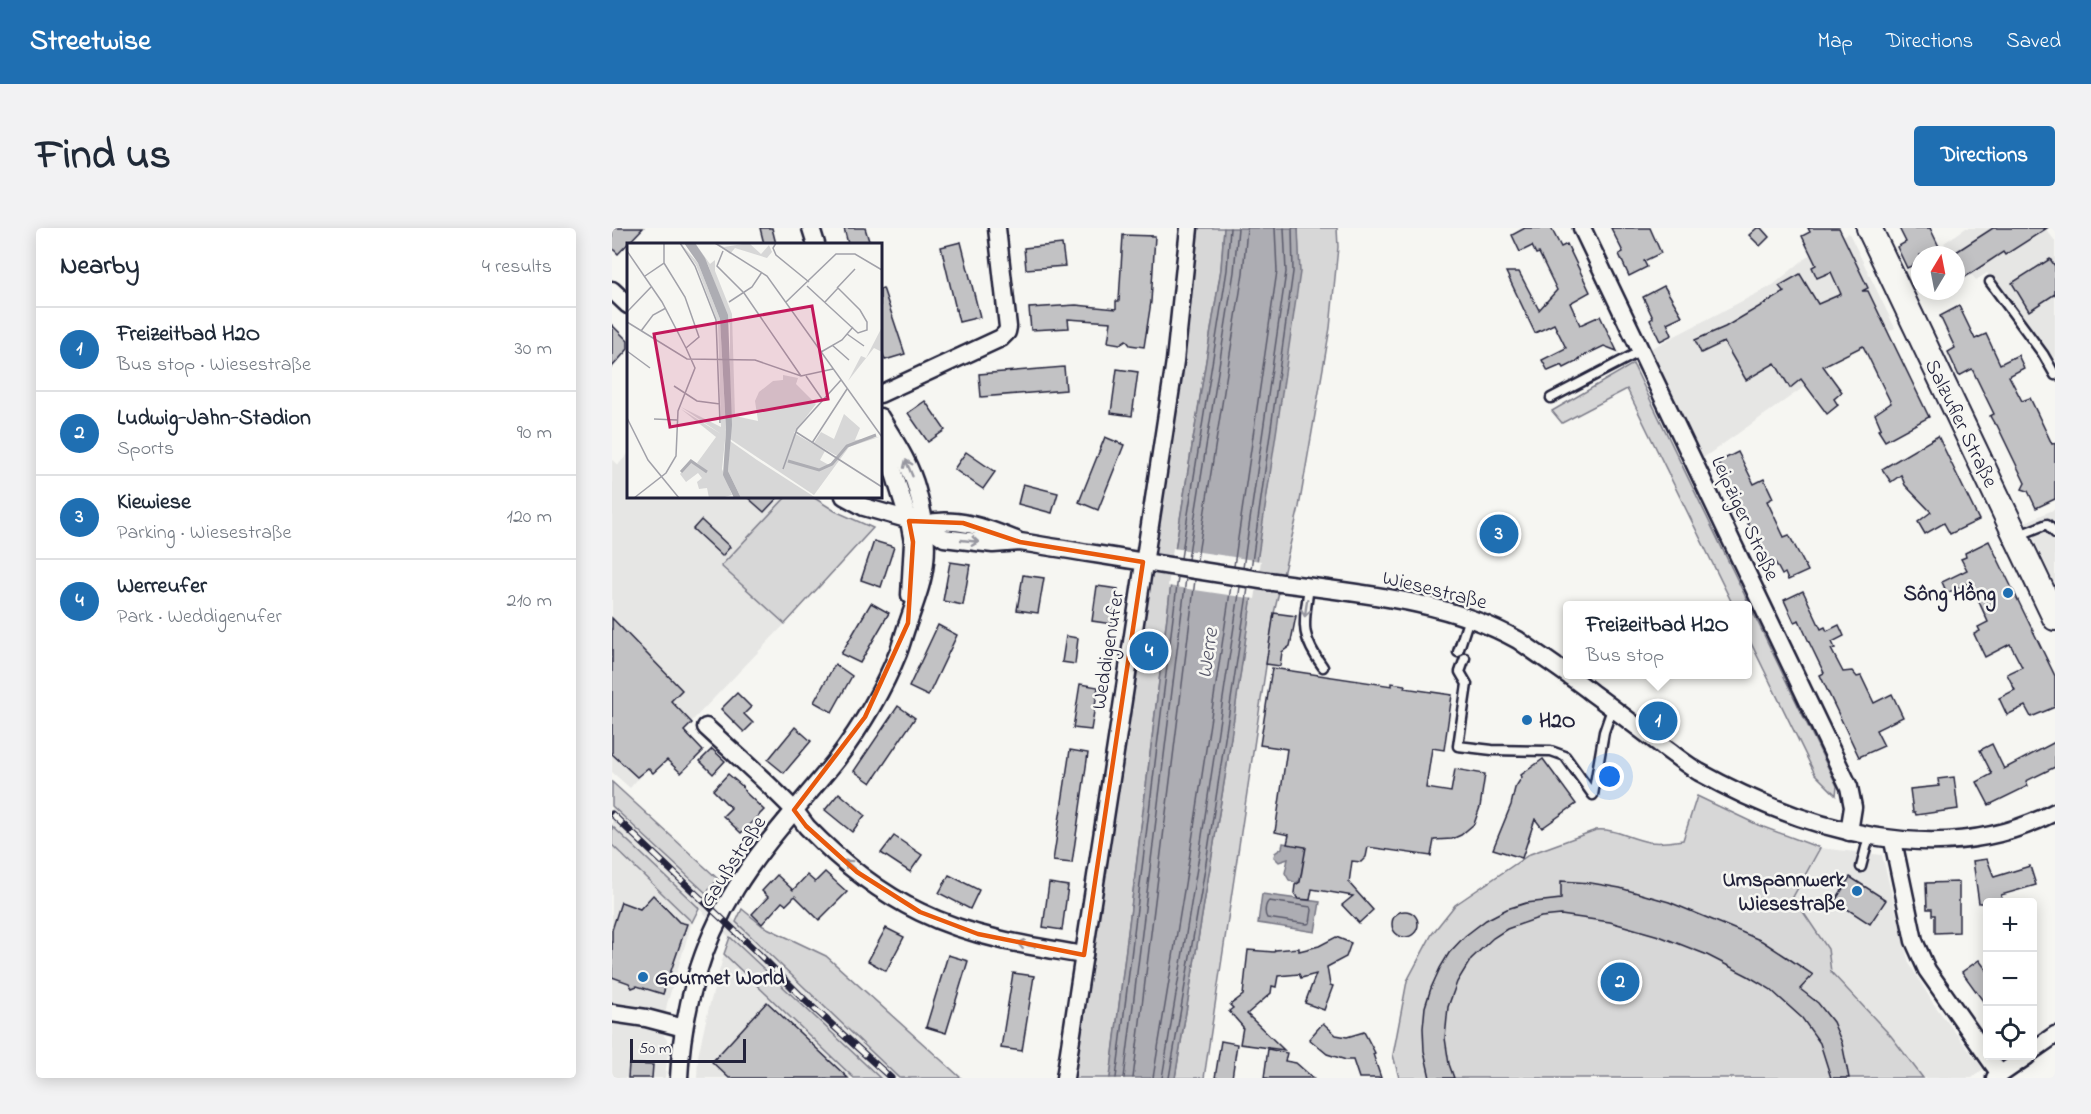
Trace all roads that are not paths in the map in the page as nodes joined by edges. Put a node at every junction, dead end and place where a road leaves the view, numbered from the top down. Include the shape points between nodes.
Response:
1 (811, 228) edge
2 (997, 228) edge
3 (1189, 228) edge
4 (1582, 228) edge
5 (1869, 228) edge
6 (816, 243) edge
7 (1990, 282) dead end
8 (612, 290) edge
9 (627, 304) edge
10 (1642, 351) junction
11 (2055, 375) edge
12 (882, 393) edge
13 (1551, 398) dead end
14 (882, 420) edge
15 (882, 435) edge
16 (848, 498) edge
17 (916, 523) junction
18 (2055, 533) edge
19 (2016, 536) junction
20 (1151, 563) junction
21 (1309, 587) junction
22 (1469, 617) junction
23 (2055, 618) edge
24 (1458, 652) dead end
25 (1465, 658) dead end
26 (1323, 667) dead end
27 (1563, 673) edge
28 (1571, 679) edge
29 (1612, 709) junction
30 (706, 727) dead end
31 (794, 810) junction
32 (2055, 812) edge
33 (2055, 819) edge
34 (2034, 823) junction
35 (1849, 832) junction
36 (1869, 836) junction
37 (1893, 841) junction
38 (1861, 867) dead end
39 (1084, 955) junction
40 (612, 1013) edge
41 (684, 1028) junction
42 (2055, 1035) edge
43 (2037, 1048) edge
44 (2021, 1060) edge
45 (1998, 1076) edge
46 (679, 1078) edge
47 (1065, 1078) edge

1 - 6 street
2 - 12 street via 1007,332
3 - 20 street, Weddigenufer
4 - 10 street, Leipziger Straße
5 - 19 main road, Salzufler Straße
7 - 11 lane
8 - 9 street
10 - 13 lane
10 - 35 street, Leipziger Straße via 1850,787 1853,807
17 -> 14 street via 917,489 908,463
15 - 17 street
16 - 17 street
17 - 20 street, Wiesestraße via 940,520 975,525 1020,542
17 - 31 street, Gaußstraße via 908,623 899,652 865,717 836,760
18 - 19 lane via 2047,524
19 - 23 main road, Salzufler Straße
20 - 21 street, Wiesestraße
20 - 39 street, Weddigenufer
21 - 22 street, Wiesestraße via 1400,601
21 -> 26 lane via 1303,629
22 - 24 lane
22 - 27 street, Wiesestraße via 1518,640
25 - 29 lane via 1460,672 1467,684 1458,746 1551,751 1565,756 1593,795
28 - 29 street, Wiesestraße
29 - 35 street, Wiesestraße via 1697,771 1771,806
30 - 31 street
39 -> 31 street via 978,934 920,912 857,872
31 - 41 street, Gaußstraße via 755,858 719,918 705,951
32 - 34 street, Wiesestraße
33 - 34 street, Wiesestraße
34 - 37 street, Wiesestraße via 1950,840
35 - 36 street, Wiesestraße
36 - 37 street, Wiesestraße
36 - 38 lane
37 - 45 street via 1914,941 1927,970
39 - 47 street, Weddigenufer
40 - 41 street
41 - 46 street, Gaußstraße
42 - 43 street
44 - 45 street

